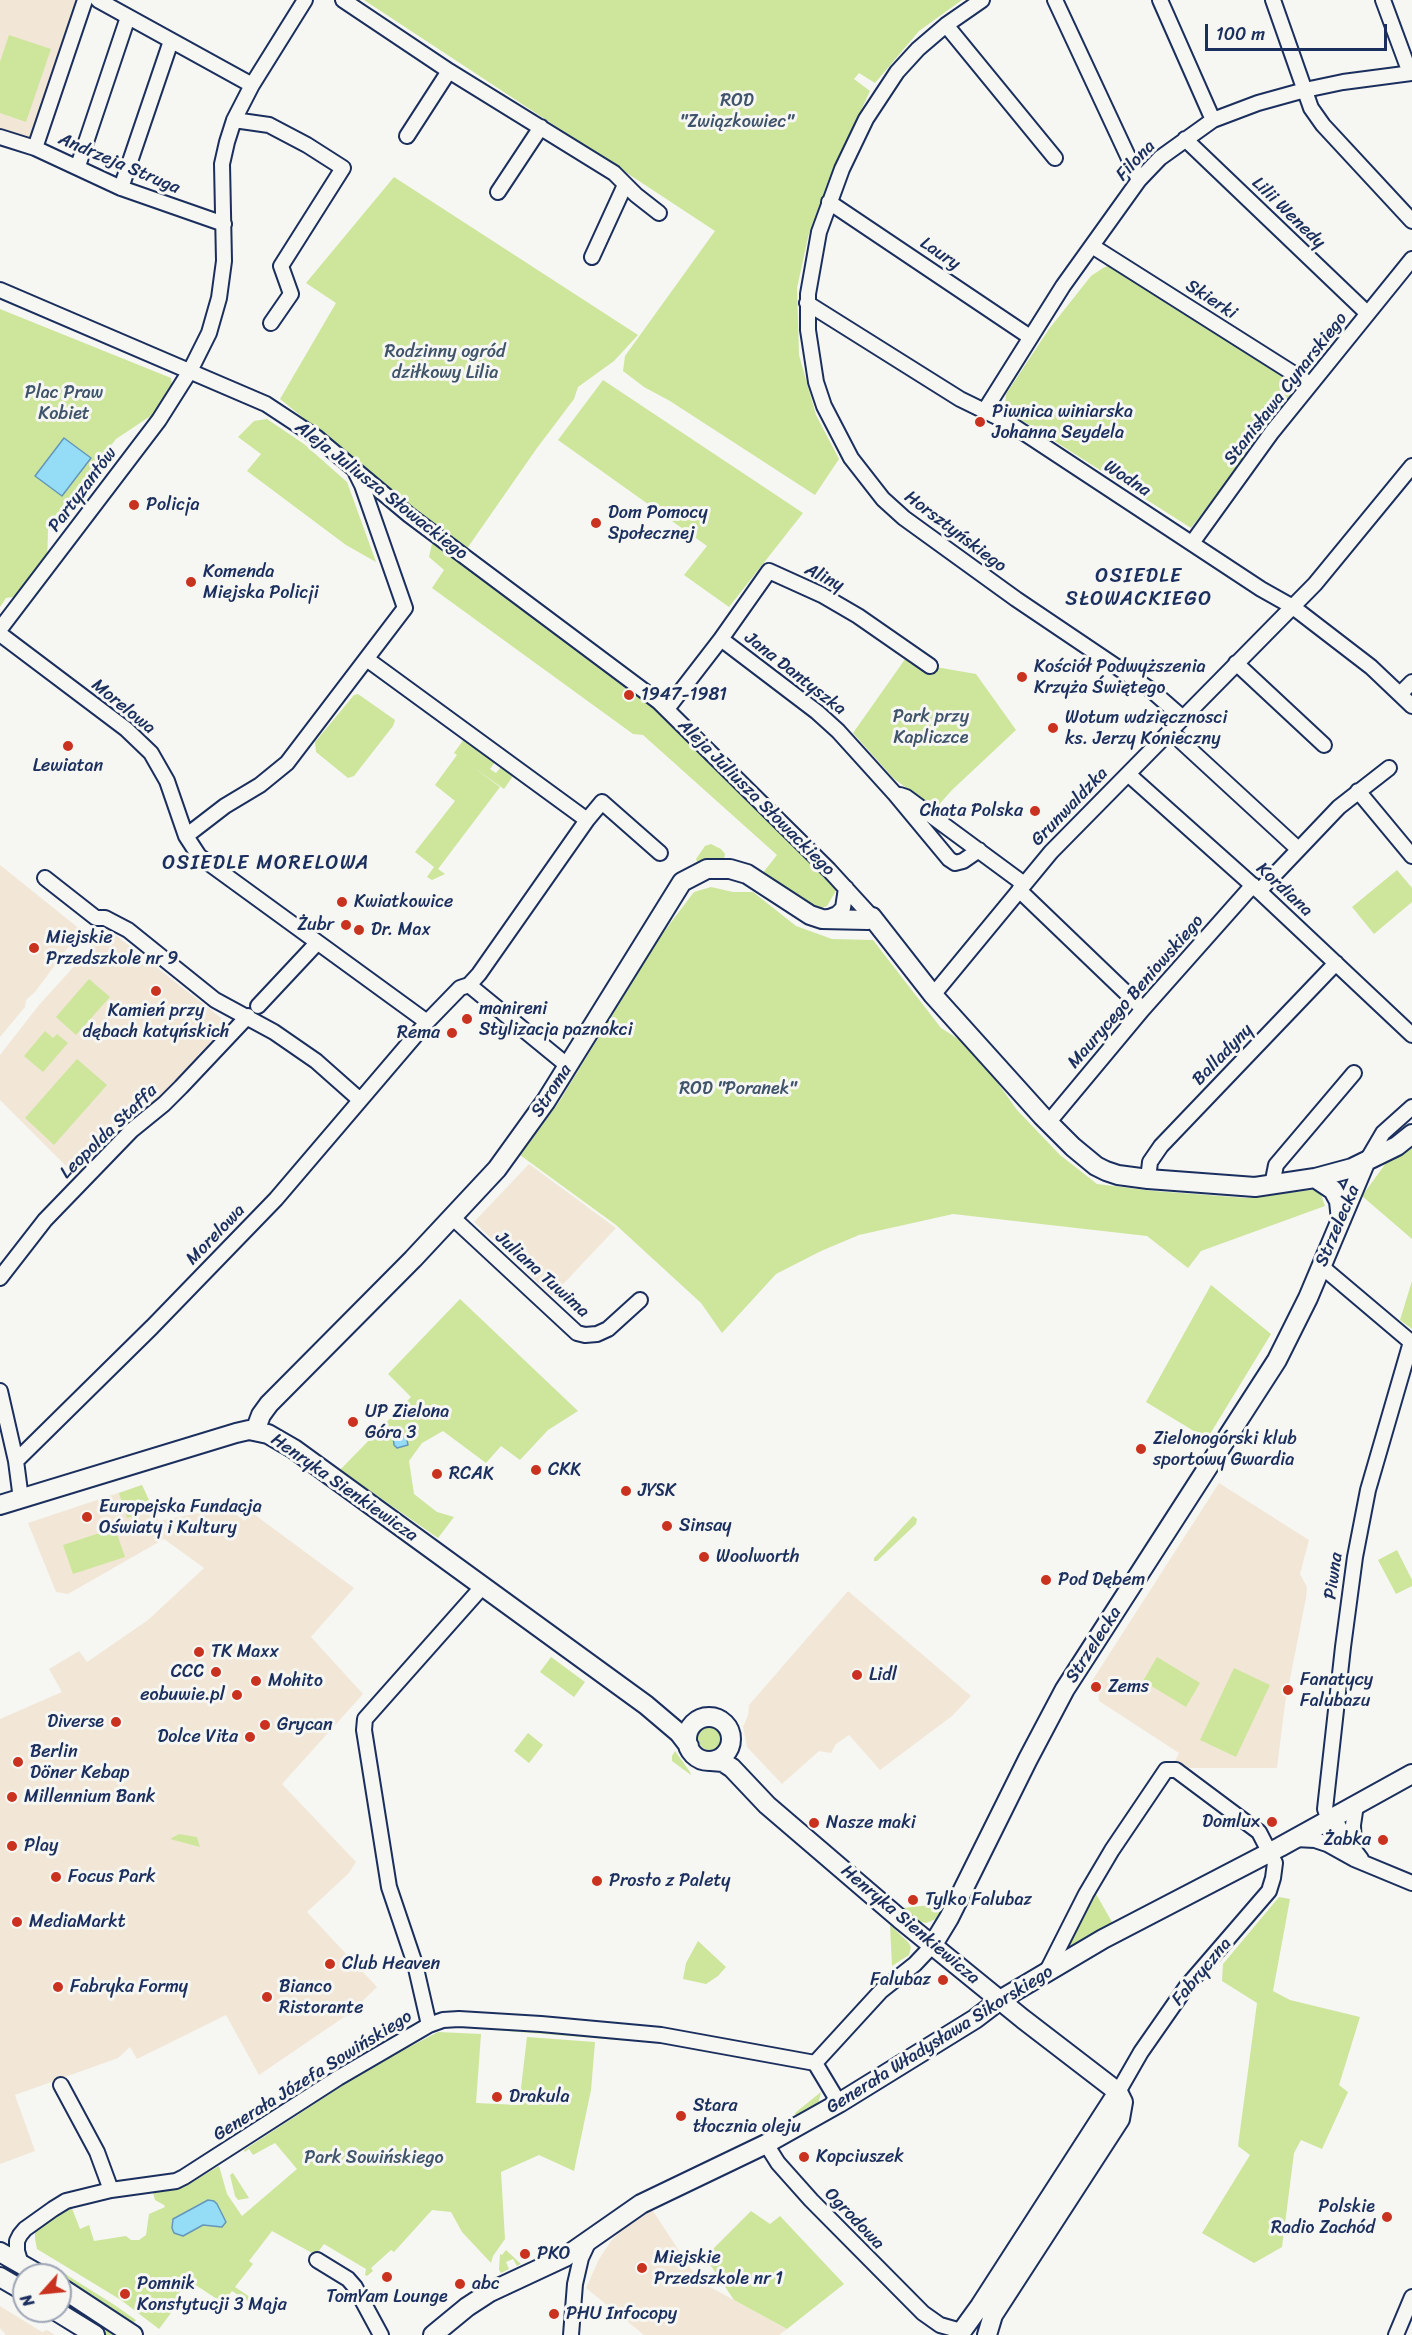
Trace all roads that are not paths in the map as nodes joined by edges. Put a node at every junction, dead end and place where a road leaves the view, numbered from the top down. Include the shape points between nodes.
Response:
1 (85, 0) edge
2 (98, 0) edge
3 (305, 0) edge
4 (343, 0) edge
5 (982, 0) edge
6 (1055, 0) edge
7 (1160, 0) edge
8 (1273, 0) edge
9 (1383, 0) edge
10 (128, 17) junction
11 (946, 25) junction
12 (171, 41) junction
13 (449, 71) junction
14 (1411, 73) edge
15 (252, 85) junction
16 (1305, 90) junction
17 (234, 120) junction
18 (1213, 120) junction
19 (541, 127) junction
20 (407, 136) dead end
21 (0, 137) edge
22 (1185, 139) junction
23 (34, 148) junction
24 (1055, 158) dead end
25 (78, 166) junction
26 (1139, 180) junction
27 (626, 184) junction
28 (121, 188) junction
29 (498, 192) dead end
30 (829, 202) junction
31 (659, 213) dead end
32 (1412, 221) edge
33 (224, 224) junction
34 (1092, 246) junction
35 (592, 257) dead end
36 (1412, 259) edge
37 (0, 290) edge
38 (807, 303) junction
39 (1367, 314) junction
40 (271, 323) dead end
41 (1030, 337) junction
42 (190, 371) junction
43 (1310, 384) junction
44 (985, 410) junction
45 (1412, 466) edge
46 (354, 468) junction
47 (1192, 543) junction
48 (1293, 607) junction
49 (0, 629) edge
50 (0, 634) edge
51 (721, 639) junction
52 (368, 660) junction
53 (1236, 663) junction
54 (930, 666) dead end
55 (1412, 682) edge
56 (1400, 694) junction
57 (1412, 706) edge
58 (667, 709) junction
59 (1183, 718) junction
60 (1170, 731) junction
61 (1324, 745) dead end
62 (1389, 768) dead end
63 (1128, 774) junction
64 (1358, 791) junction
65 (895, 794) junction
66 (587, 820) junction
67 (186, 836) junction
68 (1298, 848) junction
69 (979, 850) junction
70 (660, 853) dead end
71 (1412, 856) edge
72 (45, 878) dead end
73 (1022, 887) junction
74 (846, 888) junction
75 (1256, 888) junction
76 (872, 917) junction
77 (822, 920) junction
78 (317, 943) junction
79 (1336, 963) junction
80 (470, 985) junction
81 (933, 995) junction
82 (1143, 1009) junction
83 (253, 1011) junction
84 (427, 1022) junction
85 (1412, 1035) edge
86 (568, 1066) junction
87 (1354, 1072) dead end
88 (360, 1100) junction
89 (1412, 1107) edge
90 (1048, 1123) junction
91 (1412, 1134) edge
92 (1365, 1163) junction
93 (1315, 1178) junction
94 (1148, 1179) junction
95 (1272, 1185) junction
96 (452, 1217) junction
97 (1341, 1220) junction
98 (1321, 1266) junction
99 (0, 1278) edge
100 (640, 1300) dead end
101 (1412, 1343) edge
102 (0, 1391) edge
103 (255, 1431) junction
104 (16, 1461) junction
105 (21, 1499) junction
106 (0, 1505) edge
107 (483, 1586) junction
108 (646, 1705) junction
109 (700, 1719) junction
110 (731, 1739) junction
111 (689, 1746) junction
112 (711, 1761) junction
113 (1412, 1774) edge
114 (1356, 1805) junction
115 (1329, 1820) junction
116 (789, 1822) junction
117 (1295, 1839) junction
118 (1338, 1849) junction
119 (1354, 1849) junction
120 (1269, 1852) junction
121 (1365, 1863) junction
122 (1412, 1883) edge
123 (932, 1946) junction
124 (1046, 1973) junction
125 (1000, 2000) junction
126 (429, 2025) junction
127 (815, 2063) junction
128 (61, 2085) dead end
129 (1118, 2092) junction
130 (839, 2103) junction
131 (766, 2144) junction
132 (111, 2190) junction
133 (588, 2243) junction
134 (0, 2252) edge
135 (317, 2260) dead end
136 (560, 2260) junction
137 (19, 2263) edge
138 (21, 2263) edge
139 (576, 2284) junction
140 (72, 2295) edge
141 (1412, 2297) edge
142 (923, 2313) junction
143 (72, 2321) edge
144 (962, 2331) edge
145 (95, 2335) edge
146 (132, 2335) edge
147 (381, 2335) edge
148 (433, 2335) edge
149 (571, 2335) edge
150 (939, 2335) edge
151 (987, 2335) edge
152 (1396, 2335) edge

1 - 23 street
2 - 10 street
3 - 15 street
4 - 13 street
5 - 11 street, Horsztyńskiego
6 - 26 street
7 - 18 street
8 - 16 street
9 - 14 street
10 - 12 street
10 - 25 street
11 - 24 street
11 - 30 street, Horsztyńskiego via 918,49 882,94 853,146
12 - 15 street
12 - 28 street
13 - 19 street
13 - 20 street
14 - 16 street, Filona
15 - 17 street
16 - 18 street, Filona
16 - 32 street via 1323,125
17 - 33 street via 222,164
17 - 40 street via 269,125 343,168 281,266 291,294
18 - 22 street, Filona
19 - 27 street
19 - 29 street
21 - 23 street, Andrzeja Struga
22 - 26 street, Filona
22 - 39 street, Lilii Wenedy
23 - 25 street, Andrzeja Struga
25 - 28 street, Andrzeja Struga
26 - 34 street, Filona
27 - 31 street
27 - 35 street
28 - 33 street, Andrzeja Struga
30 - 38 street, Horsztyńskiego via 814,253
30 - 41 street, Laury
33 - 42 street via 219,298 209,333
34 - 41 street, Filona
34 - 43 street, Skierki
36 - 39 street, Stanisława Cynarskiego
37 - 42 street, Aleja Juliusza Słowackiego
38 - 44 street, Wodna via 960,399
38 - 59 street, Horsztyńskiego via 811,356 824,406 851,458 883,499 932,540 1150,690
39 - 43 street, Stanisława Cynarskiego
41 - 44 street, Filona
42 - 46 street, Aleja Juliusza Słowackiego via 266,404
42 - 49 street, Partyzantów via 159,420
43 - 47 street, Stanisława Cynarskiego
44 - 47 street, Wodna
45 - 48 street, Grunwaldzka
46 - 52 street via 405,608
46 - 58 street, Aleja Juliusza Słowackiego via 409,515
47 - 48 street, Wodna
48 - 53 street, Grunwaldzka
48 - 56 street, Wodna
50 - 67 street, Morelowa via 126,729 151,753 167,781
51 - 54 street, Aliny via 769,571 858,616
51 - 58 street, Jana Dantyszka
51 - 65 street, Jana Dantyszka via 817,712
52 - 66 street
52 - 67 street via 287,763
53 - 59 street, Grunwaldzka
53 - 61 street
55 - 56 street
56 - 57 street, Wodna
58 - 74 street, Aleja Juliusza Słowackiego
59 - 60 street, Grunwaldzka
60 - 63 street, Grunwaldzka
60 - 68 street
62 - 64 street, Maurycego Beniowskiego
63 - 73 street, Grunwaldzka via 1050,852
63 - 75 street, Kordiana
64 - 68 street, Maurycego Beniowskiego
64 - 71 street
65 - 69 street, Jana Dantyszka via 906,797
65 - 69 street via 949,859 955,863 963,861
66 - 70 street, Morelowa via 602,802
66 - 80 street, Morelowa
67 - 78 street, Morelowa via 199,856
68 - 75 street, Maurycego Beniowskiego
69 - 73 street, Jana Dantyszka
72 - 83 street via 96,918 105,918 128,930 215,1000
73 - 81 street, Grunwaldzka
73 - 82 street, Jana Dantyszka
74 - 76 street, Aleja Juliusza Słowackiego
74 - 77 street via 843,908
75 - 79 street, Kordiana
75 - 82 street, Maurycego Beniowskiego
76 - 77 street, Stroma
76 - 81 street, Aleja Juliusza Słowackiego
77 - 86 street, Stroma via 747,874 707,869 690,876 665,907
78 - 83 street, Leopolda Staffa
78 - 84 street, Morelowa
79 - 85 street, Kordiana
79 - 94 street, Balladyny via 1161,1146 1150,1162
80 - 84 street, Morelowa via 460,988
80 - 86 street
81 - 90 street, Aleja Juliusza Słowackiego
82 - 90 street, Maurycego Beniowskiego
83 - 88 street
83 - 99 street, Leopolda Staffa via 170,1099 127,1134 40,1226
84 - 88 street, Morelowa
86 - 96 street, Stroma via 513,1148
87 - 95 street via 1276,1165
88 - 104 street, Morelowa via 276,1199
89 - 92 street via 1383,1133
90 - 94 street, Aleja Juliusza Słowackiego via 1099,1168
91 - 92 street, Aleja Juliusza Słowackiego
92 - 93 street, Aleja Juliusza Słowackiego
92 - 97 street, Strzelecka
93 - 95 street, Aleja Juliusza Słowackiego
93 - 97 street via 1333,1190
94 - 95 street, Aleja Juliusza Słowackiego via 1249,1188
96 - 100 street, Juliana Tuwima via 577,1333 597,1334 608,1329
96 - 103 street, Stroma via 269,1404
97 - 98 street, Strzelecka
98 - 101 street, Piwna
98 - 123 street, Strzelecka via 1265,1380 1065,1689
101 - 115 street, Piwna via 1368,1490 1355,1557 1325,1809
102 - 104 street
103 - 105 street, Henryka Sienkiewicza via 228,1435
103 - 107 street, Henryka Sienkiewicza via 279,1439
104 - 105 street
105 - 106 street, Henryka Sienkiewicza
107 - 108 street, Henryka Sienkiewicza
107 - 126 street via 365,1719 389,1887 415,1964
108 - 109 street, Henryka Sienkiewicza via 667,1714
108 - 111 street, Henryka Sienkiewicza
109 - 110 street via 719,1719
109 - 111 street via 688,1734
110 - 112 street via 727,1751
110 - 116 street, Henryka Sienkiewicza via 742,1760
111 - 112 street via 700,1759
112 - 116 street, Henryka Sienkiewicza via 732,1768
113 - 114 street, Generała Władysława Sikorskiego
114 - 115 street, Generała Władysława Sikorskiego
114 - 119 street
115 - 117 street, Generała Władysława Sikorskiego
115 - 118 street
115 - 119 street
116 - 123 street, Henryka Sienkiewicza
117 - 118 street via 1316,1840
117 - 120 street, Generała Władysława Sikorskiego
118 - 121 street
119 - 121 street
120 - 124 street, Generała Władysława Sikorskiego via 1141,1918
120 - 124 street via 1259,1832 1176,1770 1166,1770 1093,1882
120 - 129 street, Fabryczna via 1275,1863 1269,1891 1187,1986
121 - 122 street
123 - 125 street, Henryka Sienkiewicza
123 - 127 street, Strzelecka via 876,1996
124 - 125 street, Generała Władysława Sikorskiego
125 - 129 street, Henryka Sienkiewicza
125 - 130 street, Generała Władysława Sikorskiego
126 - 127 street, Generała Józefa Sowińskiego via 459,2019 661,2035
126 - 132 street, Generała Józefa Sowińskiego via 338,2078 191,2174 176,2181
127 - 130 street
128 - 132 street via 98,2152
129 - 144 street, Fabryczna
129 - 151 street via 1123,2102 1120,2119 993,2314
130 - 131 street, Generała Władysława Sikorskiego
131 - 133 street, Generała Władysława Sikorskiego via 640,2204
131 - 142 street, Ogrodowa via 812,2201
132 - 138 street, Generała Józefa Sowińskiego via 66,2201 25,2229 17,2241
133 - 136 street, Generała Władysława Sikorskiego
133 - 139 street
134 - 137 street
135 - 147 street via 356,2288
136 - 139 street
136 - 148 street, Generała Władysława Sikorskiego via 490,2292
139 - 149 street
140 - 146 street
141 - 152 street
142 - 144 street, Ogrodowa via 940,2325
142 - 150 street, Ogrodowa
143 - 145 street
144 - 151 street via 980,2328

